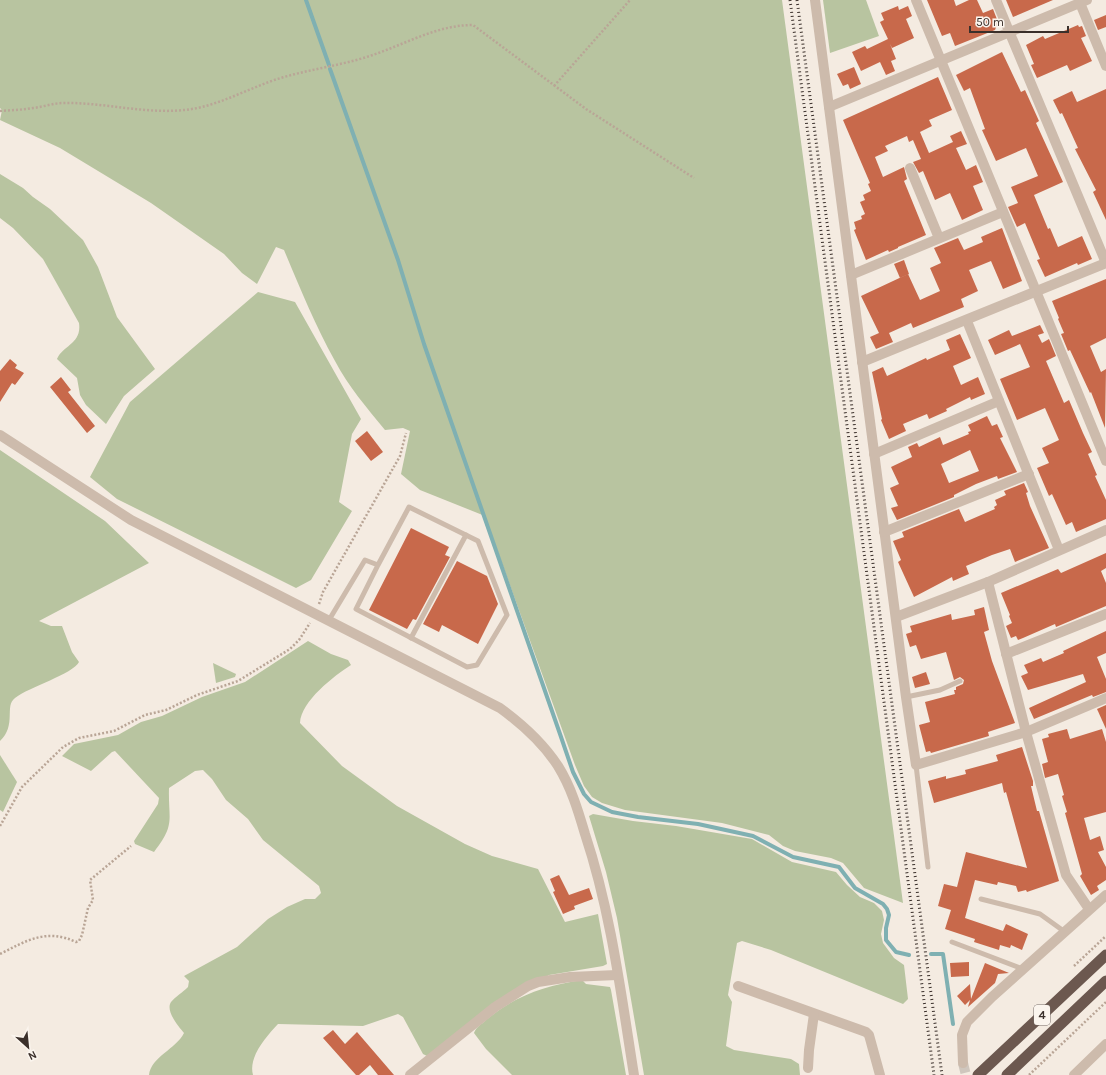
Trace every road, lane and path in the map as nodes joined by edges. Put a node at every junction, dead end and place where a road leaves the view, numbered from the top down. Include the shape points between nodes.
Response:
1 (630, 0) edge
2 (815, 0) edge
3 (916, 0) edge
4 (996, 0) edge
5 (1082, 1) edge
6 (1009, 32) junction
7 (941, 60) junction
8 (1106, 66) edge
9 (554, 86) junction
10 (829, 107) junction
11 (0, 111) edge
12 (910, 168) dead end
13 (694, 178) dead end
14 (1003, 212) junction
15 (939, 238) junction
16 (1106, 263) edge
17 (851, 275) junction
18 (1036, 292) junction
19 (967, 321) junction
20 (862, 362) junction
21 (999, 401) junction
22 (406, 434) dead end
23 (0, 436) edge
24 (874, 454) junction
25 (1106, 462) edge
26 (1029, 474) junction
27 (1106, 530) edge
28 (884, 532) junction
29 (466, 536) junction
30 (1059, 550) junction
31 (378, 565) junction
32 (988, 582) junction
33 (316, 613) junction
34 (1106, 614) edge
35 (896, 617) junction
36 (329, 620) junction
37 (412, 638) junction
38 (1006, 654) junction
39 (960, 681) dead end
40 (906, 697) junction
41 (1106, 698) edge
42 (1026, 732) junction
43 (916, 765) junction
44 (0, 826) edge
45 (131, 846) dead end
46 (928, 867) dead end
47 (1106, 895) edge
48 (981, 899) dead end
49 (1089, 909) junction
50 (1065, 932) junction
51 (952, 942) dead end
52 (0, 954) edge
53 (1106, 955) edge
54 (1023, 969) junction
55 (617, 974) junction
56 (1106, 981) edge
57 (738, 986) dead end
58 (1106, 1002) edge
59 (814, 1014) junction
60 (1106, 1044) edge
61 (963, 1063) tunnel mouth
62 (808, 1068) dead end
63 (410, 1075) edge
64 (634, 1075) edge
65 (880, 1075) edge
66 (978, 1075) edge
67 (1006, 1075) edge
68 (1029, 1075) edge
69 (1074, 1075) edge

1 - 9 path
2 - 10 street
3 - 7 street
4 - 6 street
5 - 6 street
5 - 8 street
6 - 7 street
6 - 16 street
7 - 10 street
7 - 14 street
9 - 11 path via 478,28 473,25 462,25 437,30 353,61 282,77 225,101 180,111 62,103
9 - 13 path
10 - 17 street
12 - 15 street
14 - 15 street
14 - 18 street
15 - 17 street
16 - 18 street
17 - 20 street
18 - 19 street
18 - 25 street
19 - 20 street
19 - 21 street
20 - 24 street
21 - 24 street
21 - 26 street
22 - 33 path via 400,456 323,592
23 - 33 street via 131,520
24 - 28 street
26 - 28 street
26 - 30 street
27 - 30 street
28 - 35 street
29 - 31 lane via 410,506
29 - 37 lane
29 - 37 lane via 478,541 507,615 477,665 467,667
30 - 32 street
31 - 36 lane via 365,560
31 - 37 lane via 356,609
32 - 35 street
32 - 38 street
33 - 36 street
33 - 44 path via 305,632 290,649 238,681 197,695 166,710 145,715 114,732 79,738 63,747 22,787
34 - 38 street
35 - 40 street
36 - 55 street via 500,708 526,729 549,754 570,789 596,867
38 - 42 street
39 - 40 lane via 940,690
40 - 43 street
41 - 42 street
42 - 43 street
42 - 49 street via 1066,875
43 - 46 lane
45 - 52 path via 90,880 93,900 88,908 79,941 54,935 42,936
47 - 49 street
48 - 50 lane via 1040,914
49 - 50 street
50 - 54 street
51 - 54 lane
53 - 66 highway, 4
54 - 61 street via 967,1022 962,1035
55 - 63 street via 570,977 528,986 500,1003
55 - 64 street
56 - 67 highway, 4
57 - 59 street
58 - 68 path
59 - 62 street
59 - 65 street via 866,1032
60 - 69 street

